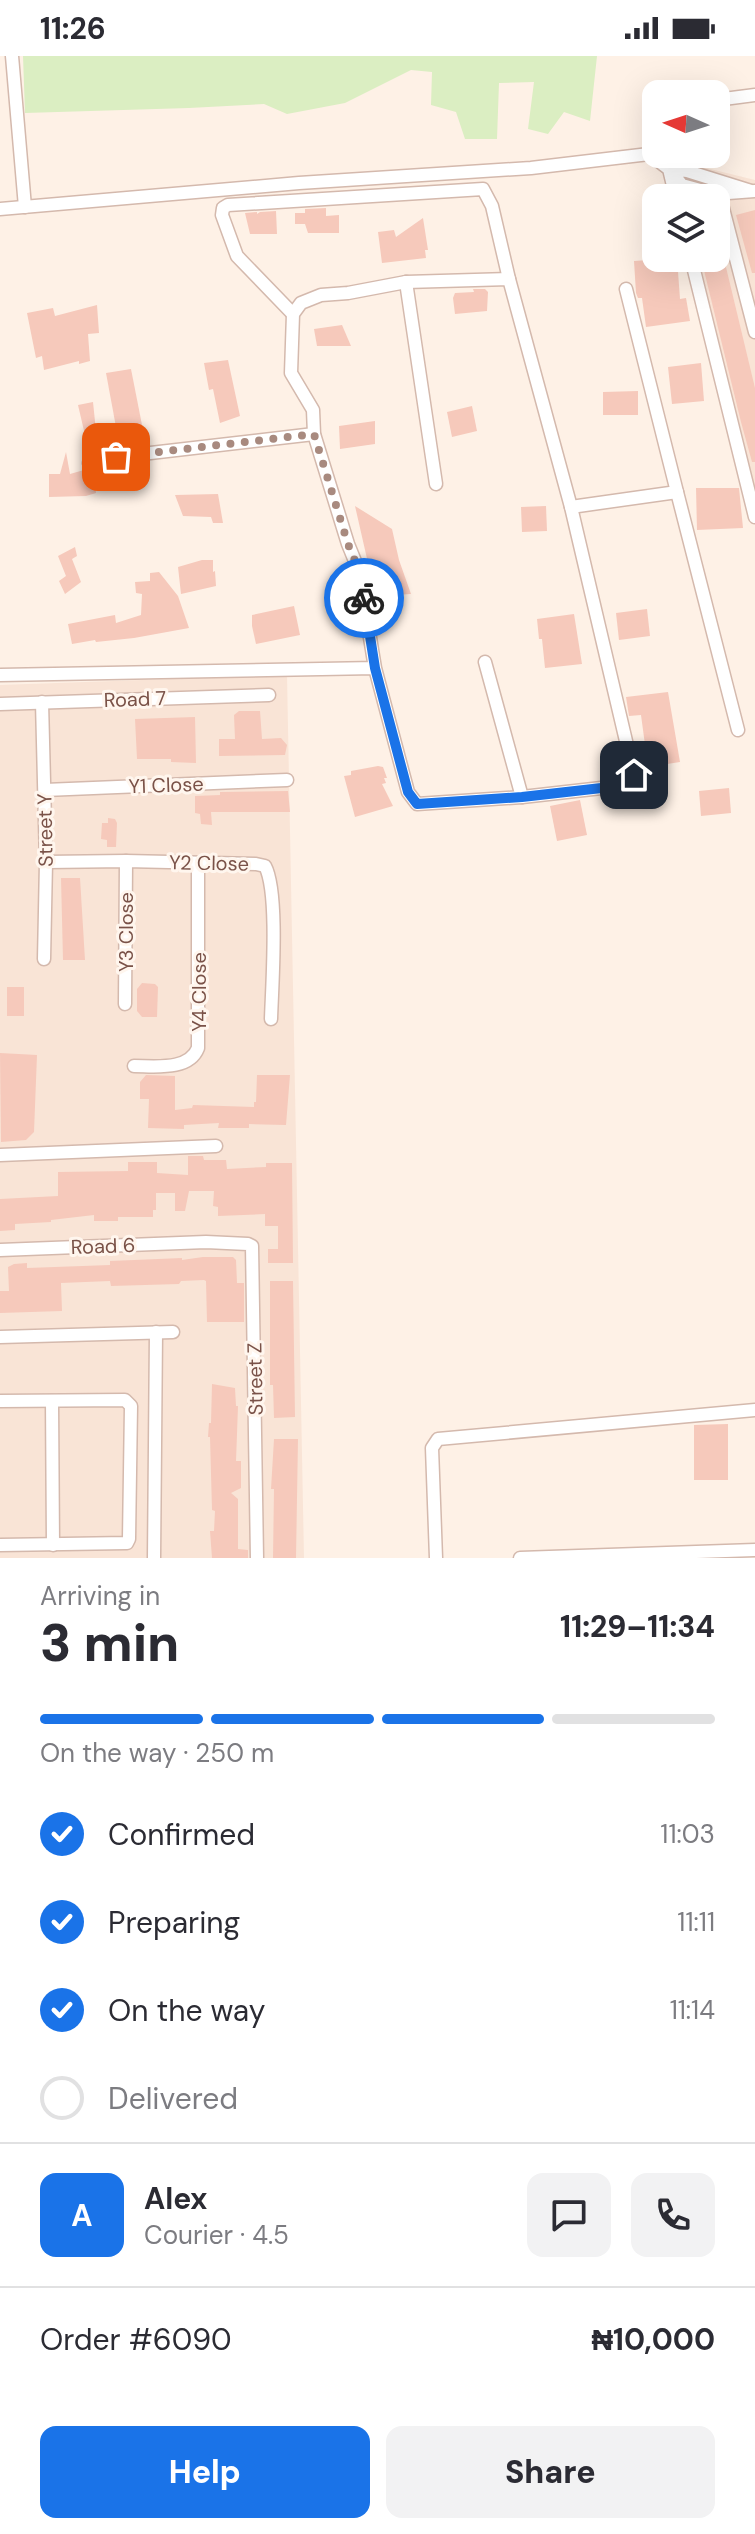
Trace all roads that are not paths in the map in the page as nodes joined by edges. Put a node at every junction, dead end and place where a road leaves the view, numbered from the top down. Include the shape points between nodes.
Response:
1 (12, 56) edge
2 (755, 95) edge
3 (730, 98) edge
4 (642, 155) edge
5 (669, 169) junction
6 (673, 184) edge
7 (681, 184) edge
8 (753, 191) edge
9 (730, 192) edge
10 (25, 207) junction
11 (0, 209) edge
12 (730, 235) edge
13 (694, 272) edge
14 (509, 279) junction
15 (406, 282) junction
16 (626, 289) dead end
17 (293, 314) junction
18 (755, 332) edge
19 (314, 434) junction
20 (89, 463) dead end
21 (436, 484) dead end
22 (677, 492) junction
23 (571, 507) junction
24 (755, 517) edge
25 (485, 662) dead end
26 (375, 668) junction
27 (0, 675) edge
28 (269, 695) dead end
29 (42, 702) junction
30 (0, 704) edge
31 (738, 730) dead end
32 (287, 780) dead end
33 (45, 790) junction
34 (522, 797) junction
35 (126, 861) junction
36 (46, 862) junction
37 (198, 864) junction
38 (44, 959) dead end
39 (125, 1004) dead end
40 (271, 1019) dead end
41 (134, 1066) dead end
42 (216, 1146) dead end
43 (0, 1155) edge
44 (206, 1242) joint
45 (0, 1250) edge
46 (156, 1332) junction
47 (173, 1332) dead end
48 (0, 1337) edge
49 (0, 1401) edge
50 (52, 1401) junction
51 (755, 1410) edge
52 (0, 1545) edge
53 (53, 1545) junction
54 (755, 1550) edge
55 (154, 1558) edge
56 (257, 1558) edge
57 (436, 1558) edge
58 (520, 1558) edge

1 - 10 street
2 - 3 street
4 - 10 street
5 - 6 street
5 - 7 street
5 - 8 street
8 - 9 street
10 - 11 street
12 - 18 street
13 - 24 street
14 - 15 street
14 - 17 street via 483,189 223,208 237,256
14 - 23 street
15 - 17 street via 321,295 301,303
15 - 21 street
16 - 22 street
17 - 19 street via 291,373 313,410
19 - 20 street
19 - 26 street via 359,571
22 - 23 street
22 - 31 street
23 - 34 street via 634,775 628,785
25 - 34 street
26 - 27 street
26 - 34 street via 412,800 428,804
28 - 29 street, Road 7
29 - 30 street, Road 7
29 - 33 street, Street Y
32 - 33 street, Y1 Close
33 - 36 street, Street Y
35 - 36 street, Y2 Close
35 - 37 street, Y2 Close
35 - 39 street, Y3 Close
36 - 38 street, Street Y
37 - 40 street, Y2 Close via 256,864 269,872
37 - 41 street, Y4 Close via 198,1048 186,1063
42 - 43 street
44 - 45 street, Road 6
44 - 56 street, Street Z via 253,1248
46 - 47 street
46 - 48 street
46 - 55 street
49 - 50 street
50 - 53 street
50 - 53 street via 125,1400 131,1406 127,1543
51 - 57 street via 438,1439 432,1448
52 - 53 street
54 - 58 street

